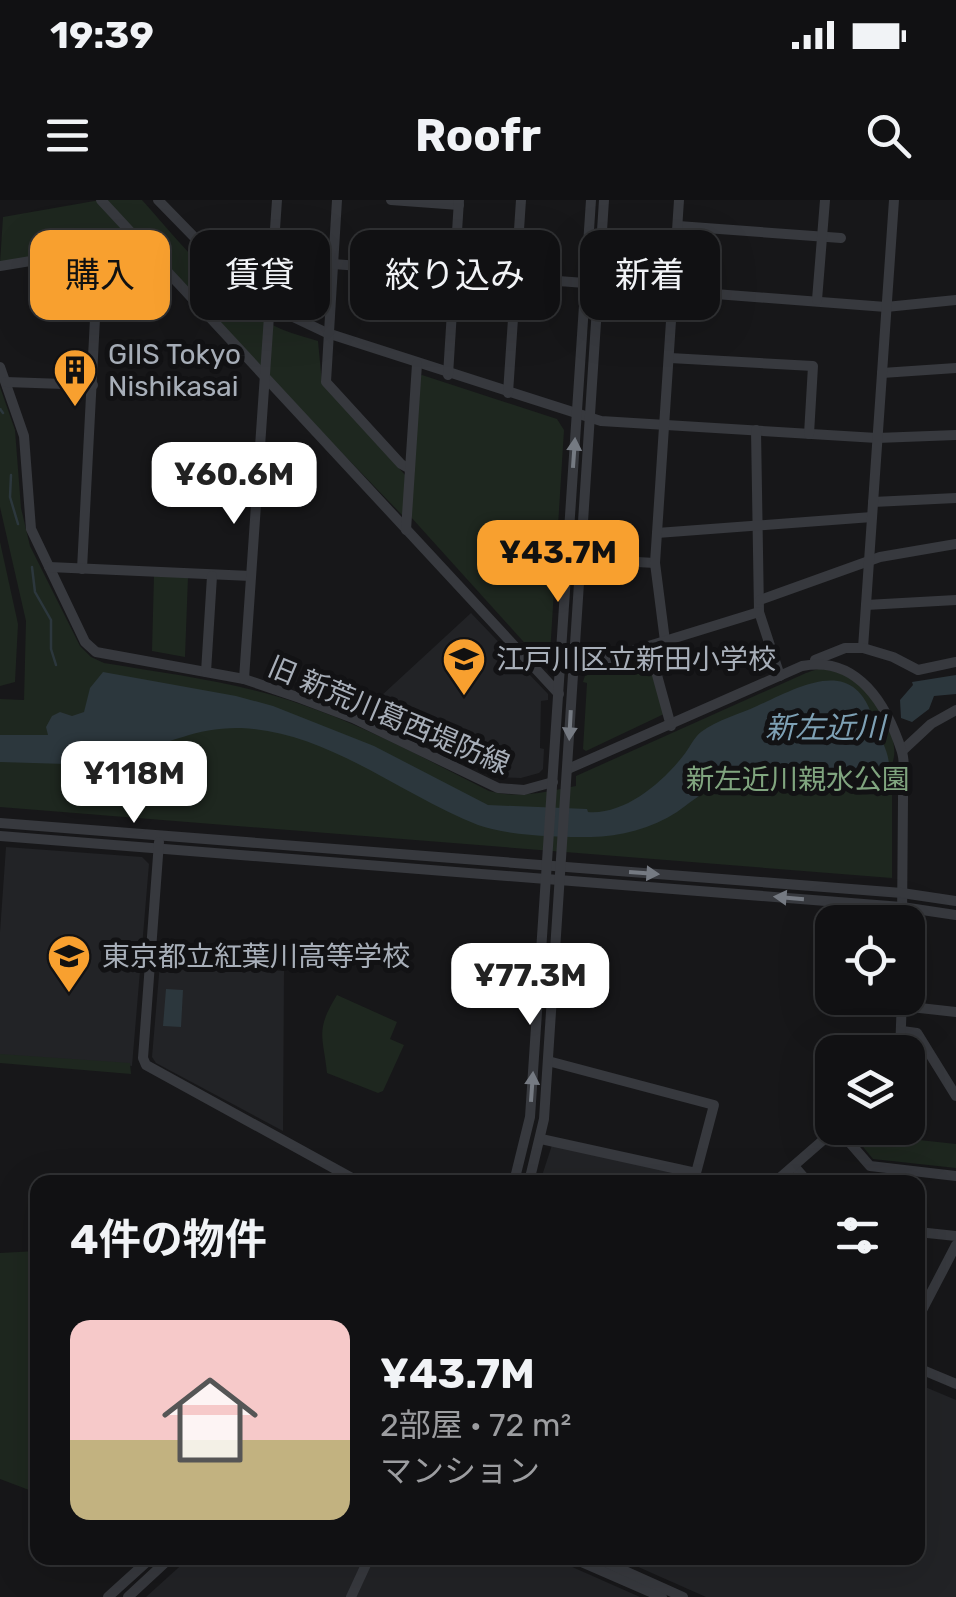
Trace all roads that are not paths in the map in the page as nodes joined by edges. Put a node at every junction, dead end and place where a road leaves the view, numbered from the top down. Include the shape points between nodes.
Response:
1 (101, 200) edge
2 (158, 200) edge
3 (276, 200) edge
4 (337, 200) edge
5 (391, 200) edge
6 (520, 200) edge
7 (590, 200) edge
8 (604, 200) edge
9 (680, 200) edge
10 (825, 200) edge
11 (894, 200) edge
12 (459, 202) edge
13 (678, 226) junction
14 (128, 230) edge
15 (274, 230) edge
16 (457, 230) edge
17 (518, 230) edge
18 (588, 230) edge
19 (602, 230) edge
20 (678, 230) edge
21 (190, 233) edge
22 (822, 236) junction
23 (842, 238) dead end
24 (30, 261) edge
25 (332, 264) junction
26 (350, 265) edge
27 (0, 266) edge
28 (170, 277) edge
29 (720, 293) edge
30 (817, 300) junction
31 (956, 300) edge
32 (886, 306) junction
33 (95, 320) edge
34 (269, 320) edge
35 (300, 320) edge
36 (451, 320) edge
37 (512, 320) edge
38 (583, 320) edge
39 (596, 320) edge
40 (672, 320) edge
41 (327, 333) junction
42 (670, 358) junction
43 (417, 364) junction
44 (0, 367) edge
45 (956, 368) edge
46 (882, 373) junction
47 (448, 374) junction
48 (265, 378) junction
49 (6, 382) junction
50 (92, 385) junction
51 (508, 392) junction
52 (577, 413) junction
53 (590, 418) junction
54 (665, 425) junction
55 (756, 430) junction
56 (808, 434) junction
57 (956, 435) edge
58 (877, 438) junction
59 (410, 469) junction
60 (956, 498) edge
61 (873, 502) junction
62 (872, 518) junction
63 (758, 526) junction
64 (406, 530) junction
65 (657, 533) junction
66 (956, 544) edge
67 (582, 559) junction
68 (869, 561) junction
69 (655, 563) junction
70 (48, 567) junction
71 (82, 569) junction
72 (212, 576) junction
73 (251, 576) junction
74 (956, 600) edge
75 (866, 604) junction
76 (759, 606) junction
77 (665, 641) junction
78 (649, 646) junction
79 (863, 648) junction
80 (956, 662) edge
81 (802, 666) junction
82 (574, 669) junction
83 (206, 672) junction
84 (780, 676) junction
85 (244, 680) junction
86 (558, 694) junction
87 (956, 710) edge
88 (671, 726) junction
89 (902, 752) junction
90 (568, 769) junction
91 (553, 788) junction
92 (0, 822) edge
93 (0, 836) edge
94 (159, 842) junction
95 (546, 872) junction
96 (560, 873) junction
97 (902, 893) junction
98 (956, 901) edge
99 (892, 905) edge
100 (902, 905) edge
101 (925, 910) edge
102 (956, 915) edge
103 (925, 1006) edge
104 (956, 1012) edge
105 (902, 1015) edge
106 (902, 1031) junction
107 (902, 1035) edge
108 (548, 1062) junction
109 (952, 1085) edge
110 (956, 1096) edge
111 (541, 1139) junction
112 (818, 1145) edge
113 (852, 1145) edge
114 (794, 1166) junction
115 (345, 1175) edge
116 (516, 1175) edge
117 (530, 1175) edge
118 (783, 1175) edge
119 (802, 1175) edge
120 (956, 1176) edge
121 (925, 1233) edge
122 (956, 1236) edge
123 (956, 1245) edge
124 (925, 1305) edge
125 (925, 1371) edge
126 (956, 1384) edge
127 (144, 1565) edge
128 (162, 1565) edge
129 (366, 1565) edge
130 (591, 1565) edge
131 (608, 1565) edge
132 (636, 1581) junction
133 (108, 1597) edge
134 (128, 1597) edge
135 (352, 1597) edge
136 (662, 1597) edge
137 (683, 1597) edge

1 - 14 street
2 - 21 street
3 - 15 street
4 - 25 street
5 - 12 street
6 - 17 street
7 - 18 street
8 - 19 street
9 - 13 street
10 - 22 street
11 - 32 street
12 - 16 street
13 - 20 street
13 - 22 street
22 - 23 street
22 - 30 street
24 - 27 street
25 - 26 street
25 - 41 street
28 - 48 street
29 - 30 street
30 - 32 street
31 - 32 street
32 - 46 street
33 - 50 street
34 - 48 street
35 - 41 street
36 - 47 street
37 - 51 street
38 - 52 street
39 - 53 street
40 - 42 street
41 - 43 street
41 - 59 street via 326,382
42 - 54 street
42 - 56 street via 813,366
43 - 47 street
43 - 59 street
44 - 49 street, 旧 新荒川葛西堤防線
45 - 46 street
46 - 58 street
47 - 51 street
48 - 64 street
48 - 73 street
49 - 50 street
49 - 70 street, 旧 新荒川葛西堤防線 via 24,436 31,529
50 - 71 street
51 - 52 street
52 - 53 street
86 -> 52 street
53 - 54 street
53 - 67 street
54 - 55 street
54 - 65 street
55 - 56 street
55 - 63 street
56 - 58 street
57 - 58 street
58 - 61 street
59 - 64 street
60 - 61 street
61 - 62 street
62 - 63 street
62 - 68 street
63 - 65 street
63 - 76 street
64 - 86 street
65 - 69 street
66 - 68 street
67 - 69 street
67 - 82 street
68 - 75 street
68 - 76 street
69 - 77 street
70 - 71 street
70 - 83 street, 旧 新荒川葛西堤防線 via 96,652
71 - 72 street
72 - 73 street
72 - 83 street
73 - 85 street
74 - 75 street
75 - 79 street
76 - 77 street
76 - 84 street
77 - 78 street
78 - 82 street
78 - 88 street
79 - 80 street via 918,670
79 - 81 street via 845,648
81 - 84 street
81 - 89 street via 822,662 865,682
82 -> 90 street
83 - 85 street, 旧 新荒川葛西堤防線
84 - 88 street
85 - 91 street, 旧 新荒川葛西堤防線 via 353,718 491,786
86 - 91 street
87 - 89 street
88 - 90 street
89 - 97 street
90 - 96 street
91 - 95 street
92 - 94 street
93 - 94 street
94 - 95 street
94 - 115 street via 146,1065
95 - 96 street
116 -> 95 street via 530,1117
96 -> 97 street
99 -> 96 street
96 - 108 street
97 - 98 street
97 - 100 street
101 - 102 street
103 - 104 street
105 - 106 street
106 - 107 street
106 - 109 street via 917,1034
108 - 111 street
108 - 111 street via 714,1106 696,1173
109 - 110 street
111 - 117 street
112 - 114 street
113 - 120 street via 870,1166
114 - 118 street
114 - 119 street
121 - 122 street
123 - 124 street
125 - 126 street
127 - 133 street
128 - 134 street
129 - 135 street
130 - 132 street
131 - 132 street
132 - 136 street
132 - 137 street

